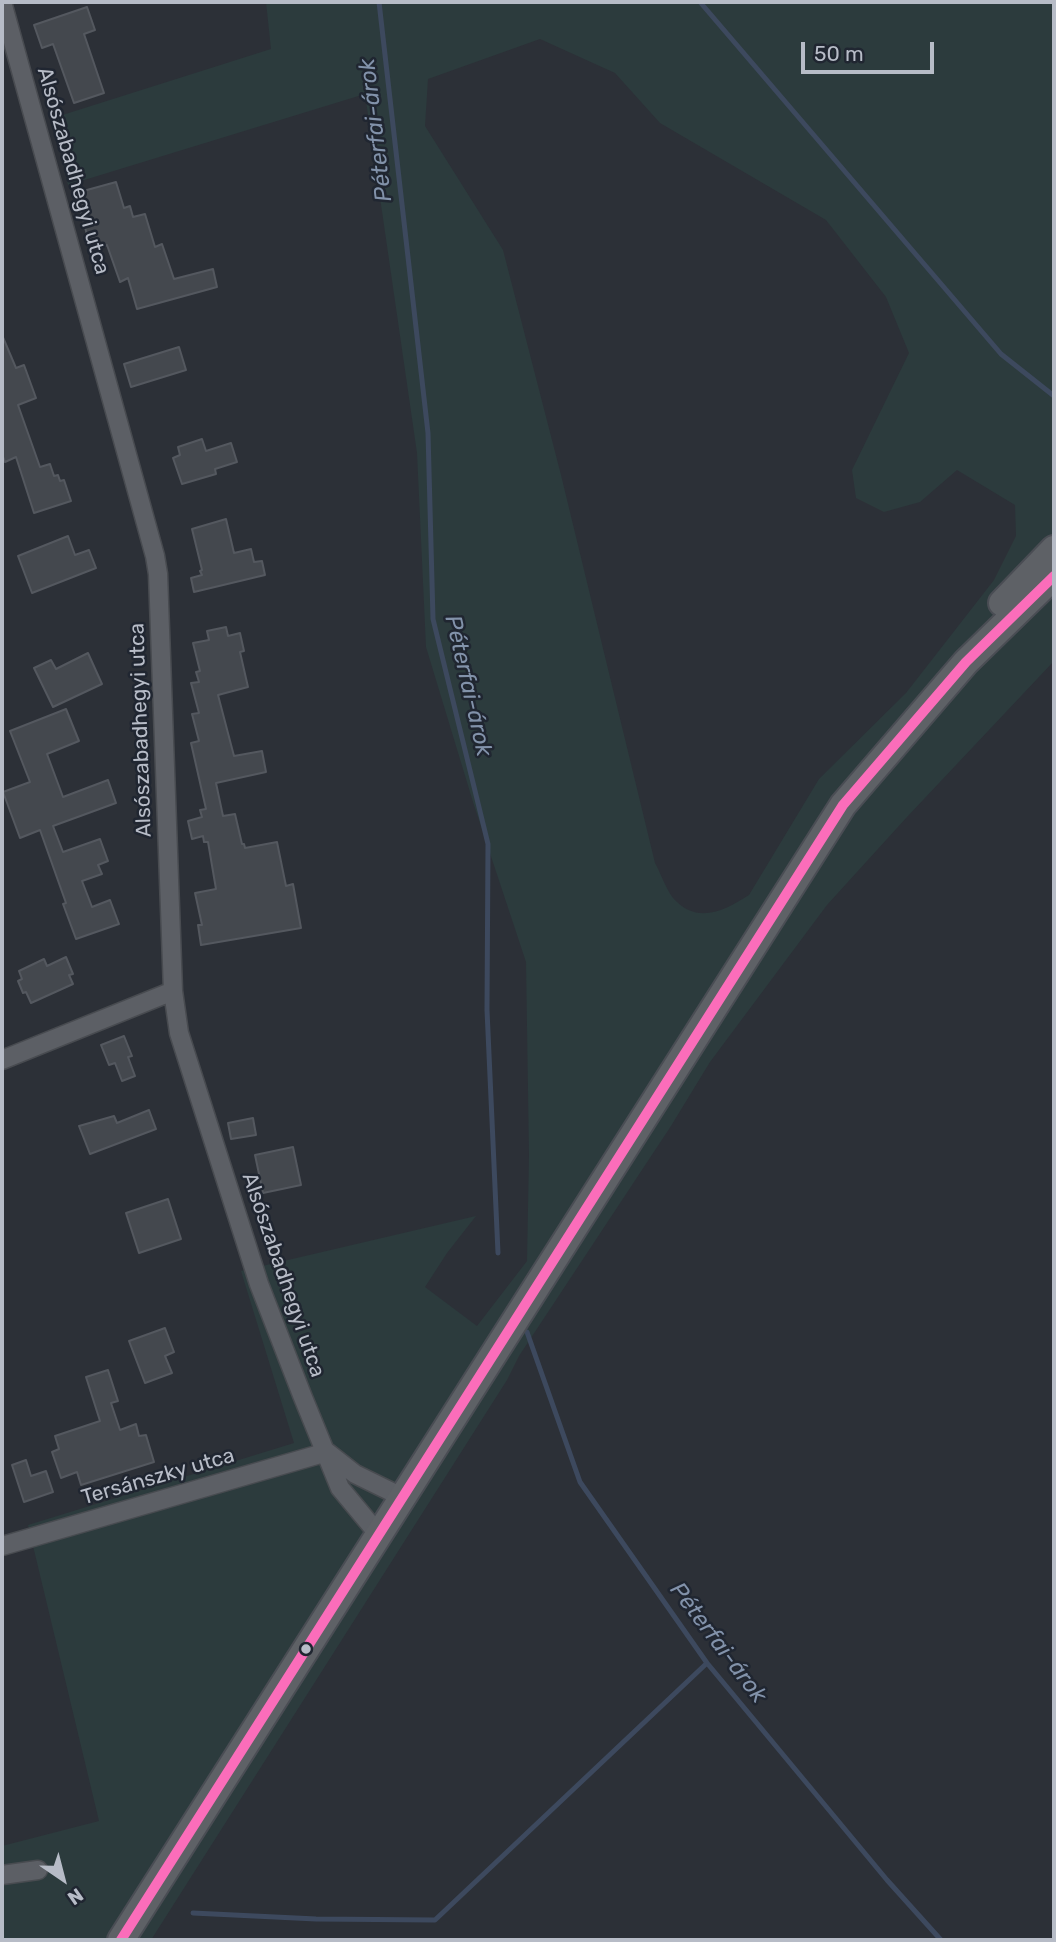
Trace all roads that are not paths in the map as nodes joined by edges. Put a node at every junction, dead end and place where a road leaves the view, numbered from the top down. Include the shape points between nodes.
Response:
1 (2, 2) edge
2 (1054, 549) edge
3 (1054, 576) edge
4 (966, 662) junction
5 (173, 991) junction
6 (2, 1060) edge
7 (327, 1452) junction
8 (402, 1497) junction
9 (379, 1535) junction
10 (2, 1546) edge
11 (38, 1870) dead end
12 (2, 1875) edge
13 (121, 1940) edge

1 - 5 street, Alsószabadhegyi utca via 155,556
2 - 4 main road via 1004,598
3 - 4 main road
4 - 8 main road via 844,805
5 - 6 street
5 - 7 street, Alsószabadhegyi utca via 178,1033 259,1284
7 - 8 street, Alsószabadhegyi utca via 355,1474
7 - 9 street, Alsószabadhegyi utca via 340,1488
7 - 10 street, Tersánszky utca
8 - 9 main road
9 - 13 main road
11 - 12 street

